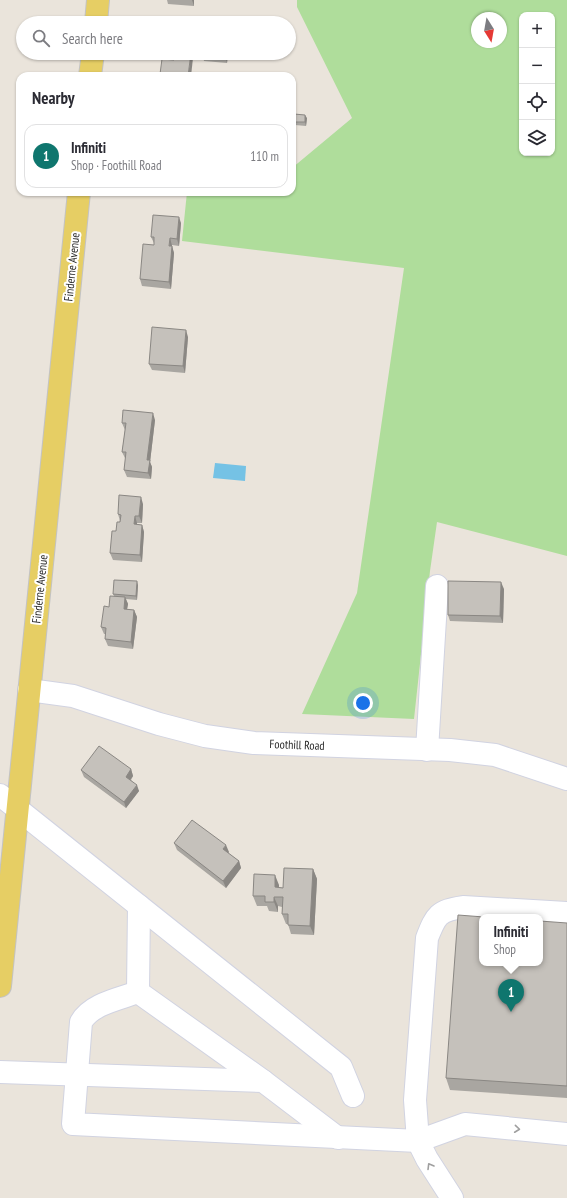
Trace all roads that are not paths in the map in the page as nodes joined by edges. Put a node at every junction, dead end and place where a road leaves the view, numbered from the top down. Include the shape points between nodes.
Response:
1 (98, 0) edge
2 (97, 16) edge
3 (92, 60) edge
4 (91, 72) edge
5 (79, 196) edge
6 (436, 586) dead end
7 (29, 690) junction
8 (427, 750) junction
9 (567, 779) edge
10 (0, 795) edge
11 (17, 809) junction
12 (139, 906) junction
13 (567, 913) edge
14 (3, 920) edge
15 (0, 986) edge
16 (138, 992) junction
17 (0, 1072) edge
18 (78, 1074) junction
19 (263, 1081) junction
20 (353, 1096) dead end
21 (567, 1134) edge
22 (338, 1138) junction
23 (418, 1141) junction
24 (452, 1198) edge

1 - 2 main road
3 - 4 main road
5 - 7 main road, Finderne Avenue
6 - 8 street
7 - 8 street, Foothill Road via 73,696 198,734 254,743
7 - 11 main road, Finderne Avenue
8 - 9 street, Foothill Road via 494,755
10 - 11 street
11 - 12 street
11 - 14 main road, Finderne Avenue
12 - 16 street
12 - 20 street via 341,1067
13 - 23 street via 463,907 447,910 434,919 427,938 415,1100
14 - 15 main road, Finderne Avenue
16 - 18 street via 85,1015 81,1022
16 - 19 street
17 - 18 street
18 - 19 street
18 - 22 street via 73,1124
19 - 22 street
23 -> 21 street via 465,1124
22 - 23 street
24 -> 23 street via 426,1159

